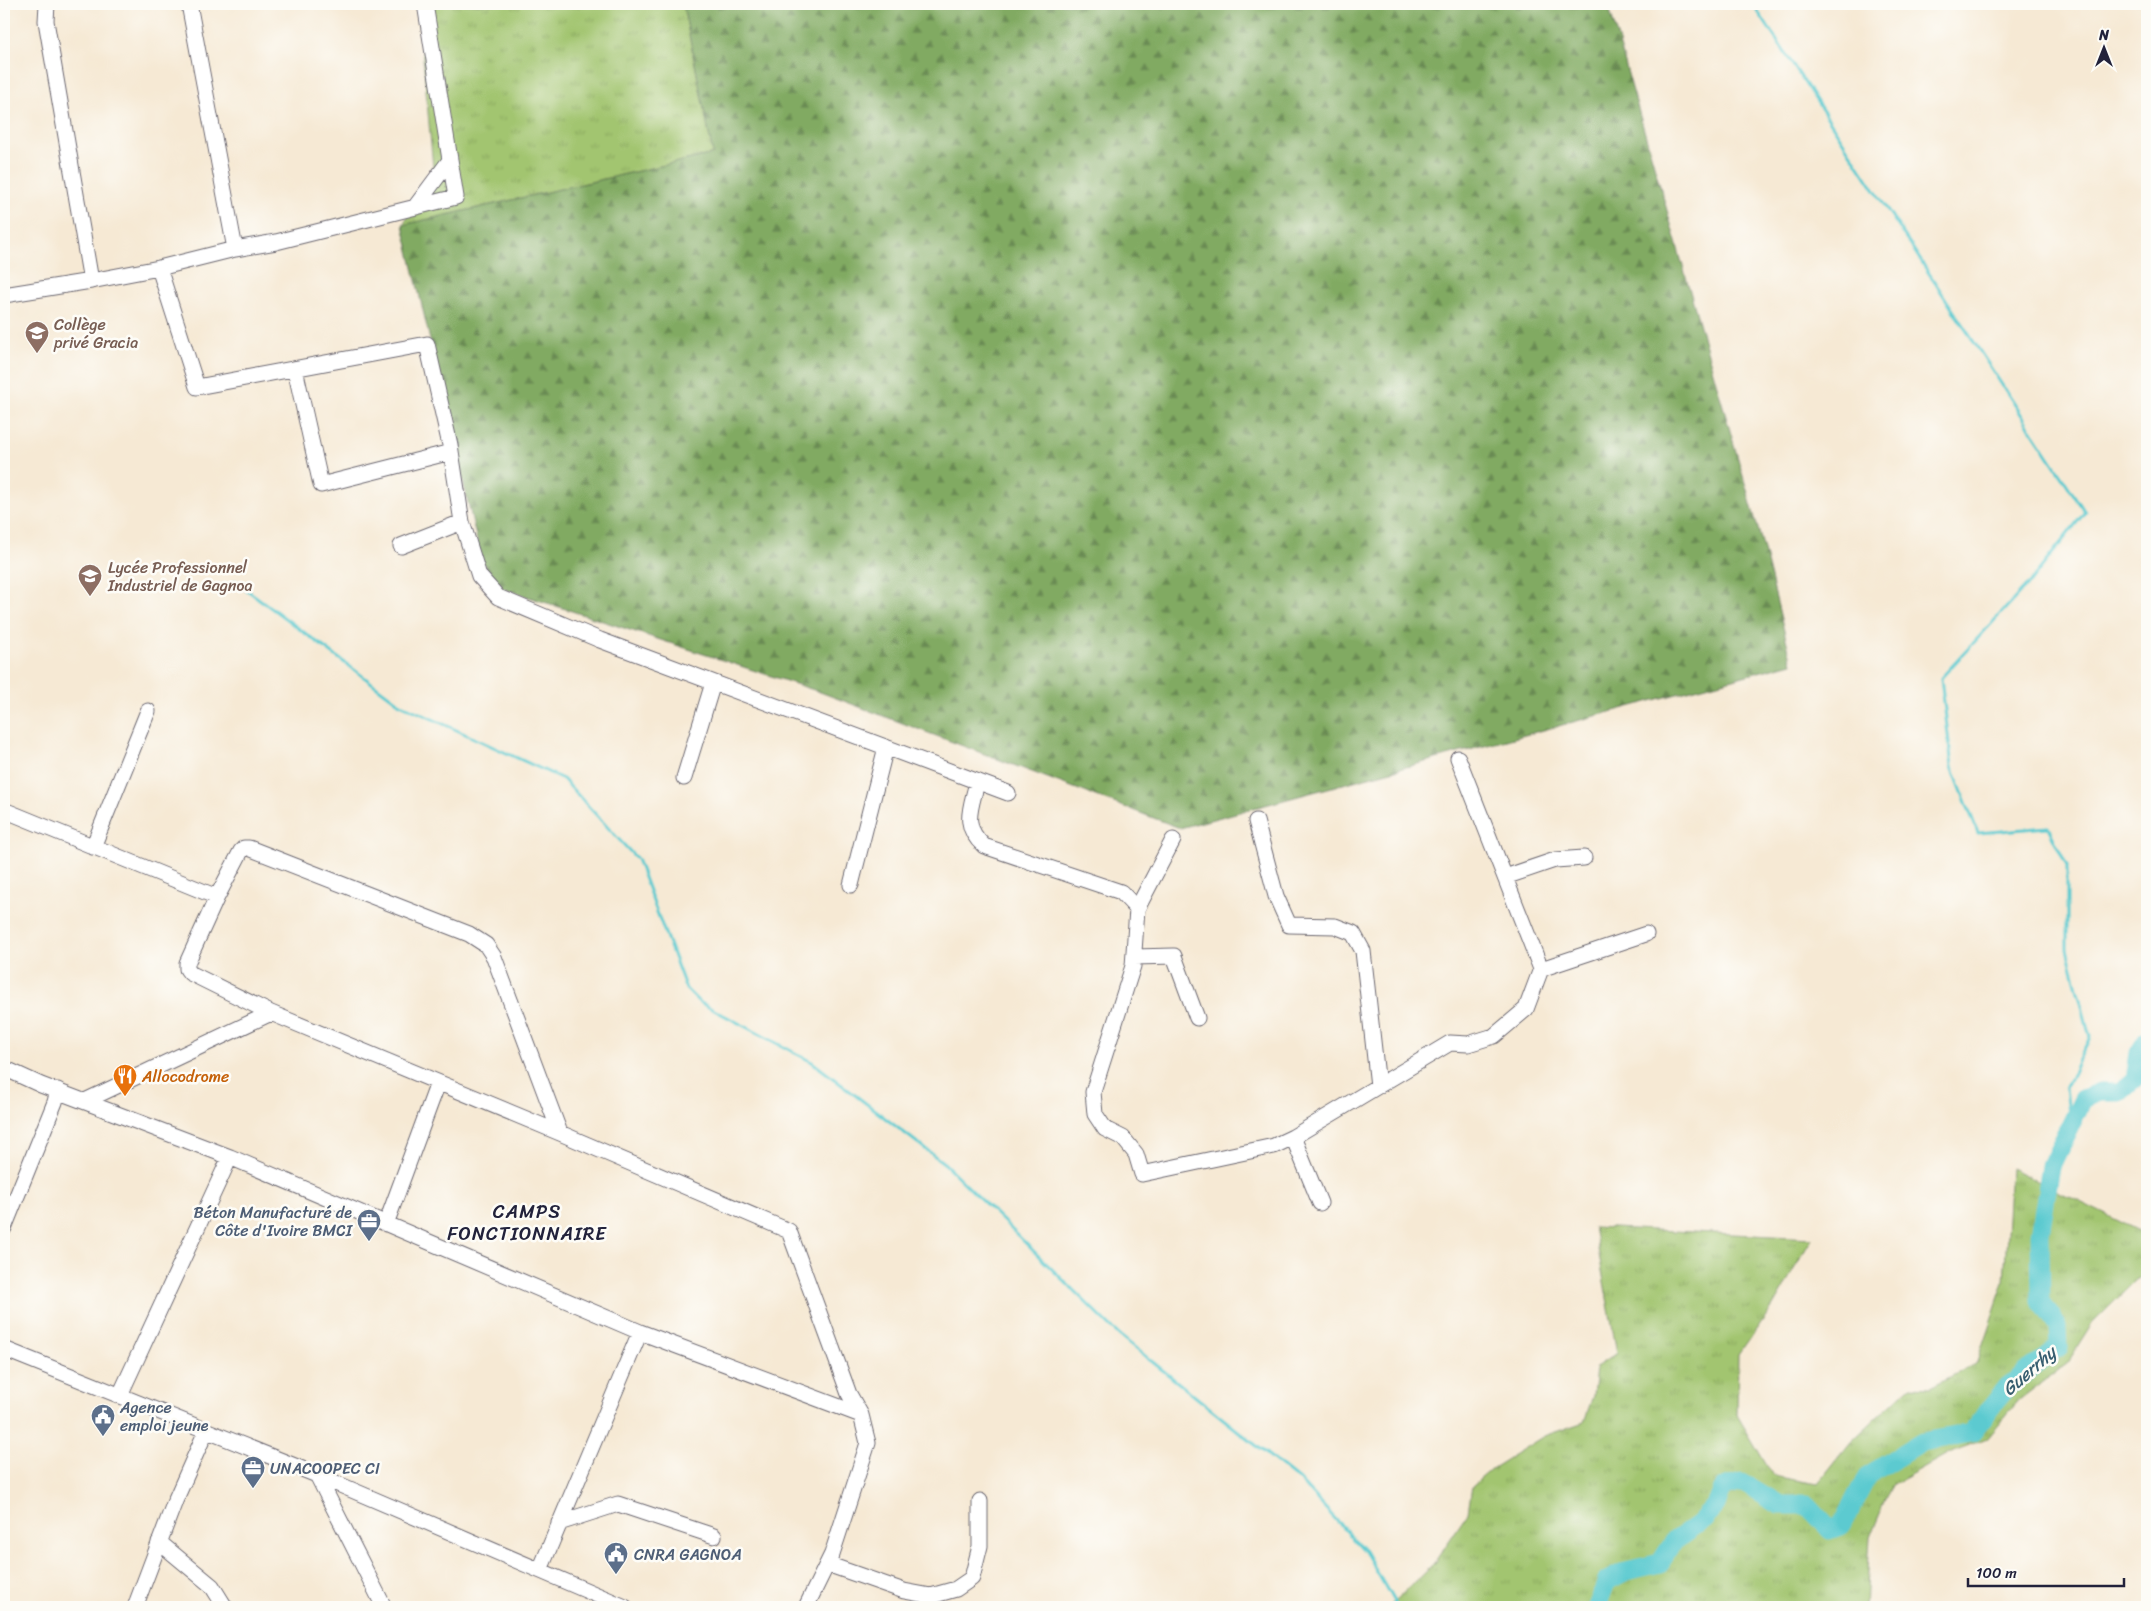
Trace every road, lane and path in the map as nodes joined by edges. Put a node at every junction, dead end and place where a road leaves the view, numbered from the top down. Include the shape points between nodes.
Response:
1 (47, 4) edge
2 (189, 4) edge
3 (425, 4) edge
4 (450, 160) junction
5 (415, 208) junction
6 (235, 249) junction
7 (159, 268) junction
8 (91, 282) junction
9 (4, 295) edge
10 (295, 369) junction
11 (451, 452) junction
12 (462, 522) junction
13 (402, 546) dead end
14 (714, 682) junction
15 (148, 711) dead end
16 (886, 747) junction
17 (1458, 758) dead end
18 (684, 778) dead end
19 (977, 782) junction
20 (1008, 793) dead end
21 (4, 810) edge
22 (1256, 821) dead end
23 (1173, 840) dead end
24 (93, 847) junction
25 (1584, 858) dead end
26 (1505, 877) junction
27 (851, 885) dead end
28 (217, 897) junction
29 (1137, 910) junction
30 (1646, 934) dead end
31 (1134, 958) junction
32 (1541, 969) junction
33 (271, 1014) junction
34 (1197, 1018) dead end
35 (4, 1068) edge
36 (438, 1083) junction
37 (1378, 1086) junction
38 (58, 1090) junction
39 (85, 1101) junction
40 (560, 1133) junction
41 (1293, 1137) junction
42 (230, 1157) junction
43 (1320, 1203) dead end
44 (386, 1224) junction
45 (4, 1228) edge
46 (640, 1332) junction
47 (4, 1349) edge
48 (120, 1395) junction
49 (861, 1414) junction
50 (206, 1431) junction
51 (317, 1475) junction
52 (980, 1501) dead end
53 (559, 1523) junction
54 (714, 1536) dead end
55 (159, 1542) junction
56 (827, 1564) junction
57 (540, 1570) junction
58 (135, 1607) edge
59 (225, 1607) edge
60 (384, 1607) edge
61 (624, 1607) edge
62 (806, 1607) edge

1 - 8 street via 46,20
2 - 6 street
3 - 4 street
4 - 5 street
4 - 5 street via 456,197
5 - 6 street
6 - 7 street
7 - 8 street
7 - 10 street via 197,387
8 - 9 street
10 - 11 street via 427,344
10 - 11 street via 321,484
11 - 12 street
12 - 13 street
12 - 14 street via 479,576 498,597 600,640
14 - 16 street
14 - 18 street
15 - 24 street
16 - 19 street
16 - 27 street
17 - 26 street
19 - 20 street
19 - 29 street via 969,822 974,836 984,846 1122,892
21 - 24 street
22 - 37 street via 1276,896 1289,925 1335,926 1353,933 1363,951
23 - 29 street
24 - 28 street
25 - 26 street via 1555,860
26 - 32 street
28 - 33 street via 187,969
28 - 40 street via 241,851 249,848 469,934 486,945 494,957
29 - 31 street
30 - 32 street
31 - 34 street via 1174,956
31 - 41 street via 1093,1092 1095,1114 1105,1129 1123,1138 1136,1154 1142,1174 1274,1146
32 - 37 street via 1526,1009 1494,1036 1468,1044 1450,1043
33 - 36 street
33 - 39 street
35 - 38 street
36 - 40 street
36 - 44 street
37 - 41 street
38 - 39 street
38 - 45 street
39 - 42 street
40 - 49 street via 789,1232 849,1394
41 - 43 street
42 - 44 street
42 - 48 street
44 - 46 street
46 - 49 street
46 - 53 street
47 - 48 street
48 - 50 street
49 - 56 street via 868,1443
50 - 51 street
50 - 55 street
51 - 57 street
51 - 60 street
52 - 56 street via 980,1546 972,1578 956,1589 931,1596
53 - 54 street via 618,1504
53 - 57 street
55 - 58 street
55 - 59 street via 212,1586
56 - 62 street
57 - 61 street

